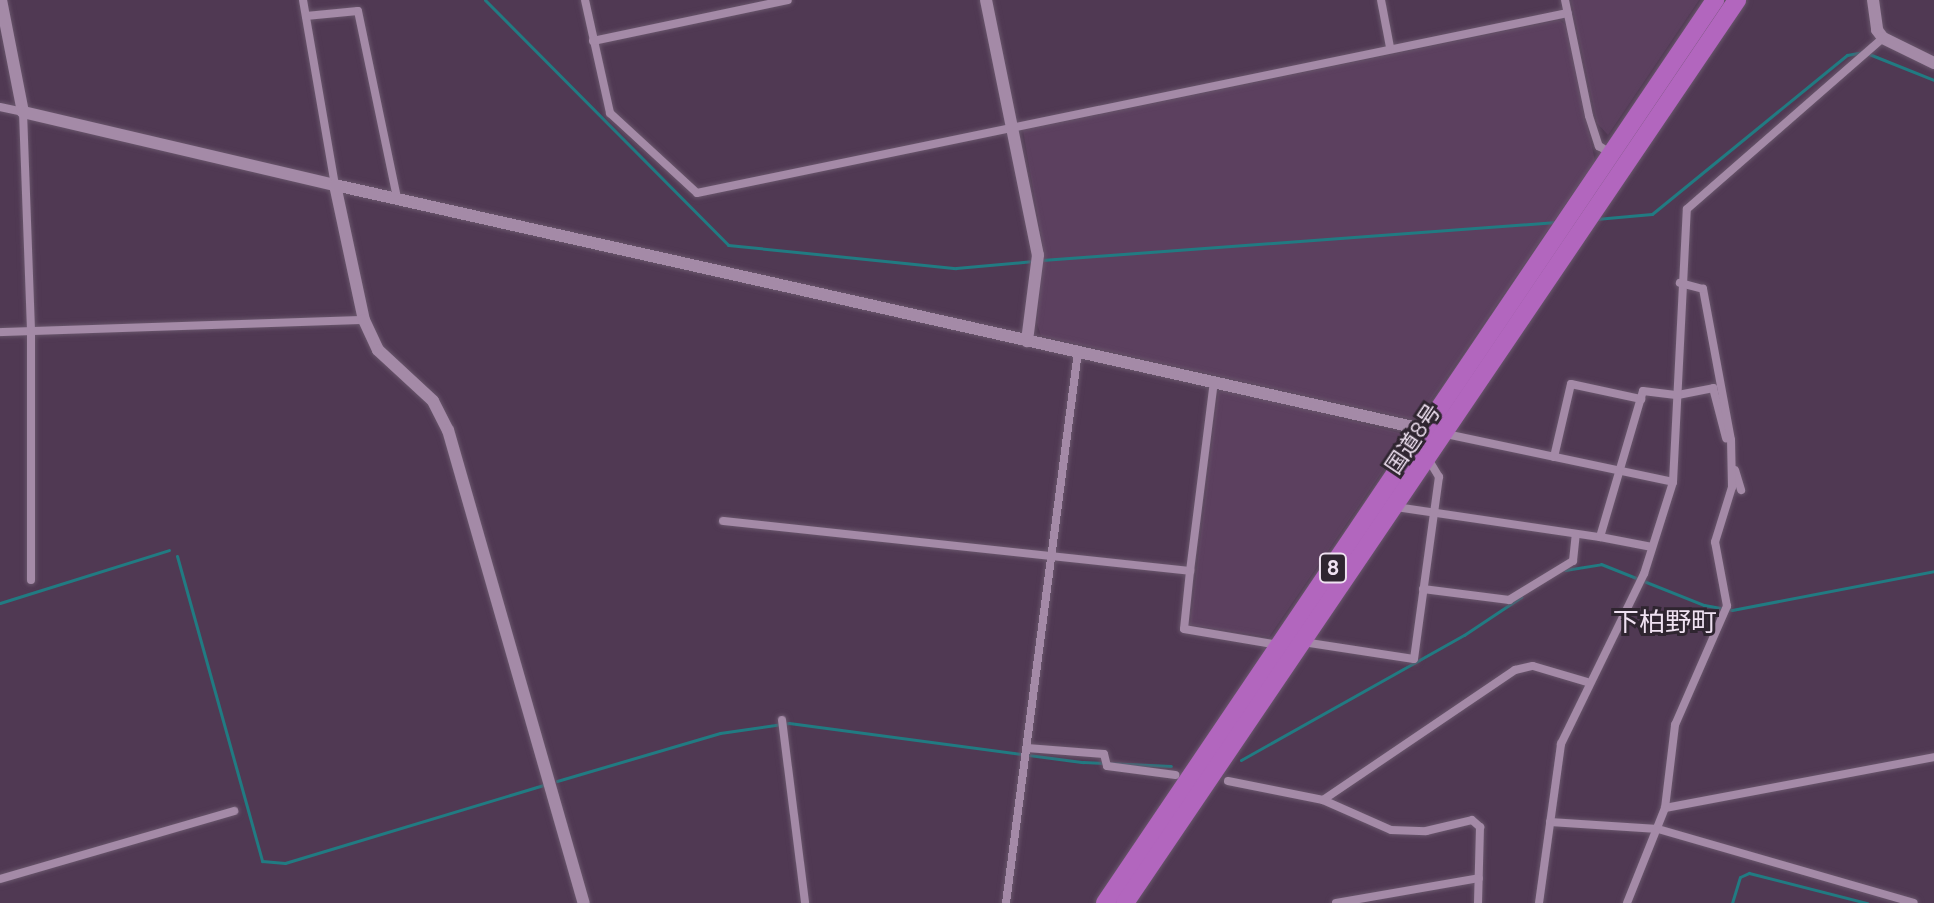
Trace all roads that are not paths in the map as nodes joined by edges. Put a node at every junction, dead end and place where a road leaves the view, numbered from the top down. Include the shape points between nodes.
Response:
1 (1, 0) edge
2 (303, 0) edge
3 (585, 0) edge
4 (788, 0) edge
5 (986, 0) edge
6 (1381, 0) edge
7 (1565, 0) edge
8 (1715, 0) edge
9 (1737, 0) edge
10 (1873, 0) edge
11 (1568, 13) junction
12 (306, 16) junction
13 (593, 41) junction
14 (1878, 43) junction
15 (1390, 47) junction
16 (1934, 63) edge
17 (0, 107) edge
18 (23, 112) junction
19 (1014, 127) junction
20 (1611, 154) junction
21 (335, 185) junction
22 (397, 197) junction
23 (1680, 283) junction
24 (364, 320) junction
25 (0, 332) edge
26 (31, 332) junction
27 (1027, 341) junction
28 (1078, 352) junction
29 (1214, 382) junction
30 (1678, 395) junction
31 (1641, 399) junction
32 (1426, 430) junction
33 (1446, 434) junction
34 (1554, 457) junction
35 (1731, 458) junction
36 (1428, 459) junction
37 (1620, 471) junction
38 (1673, 482) junction
39 (1741, 490) dead end
40 (1396, 507) junction
41 (1432, 516) junction
42 (723, 521) dead end
43 (1576, 534) junction
44 (1600, 537) junction
45 (1652, 547) junction
46 (1052, 554) junction
47 (1190, 571) junction
48 (31, 580) dead end
49 (1423, 589) junction
50 (1303, 642) junction
51 (1280, 645) junction
52 (1587, 682) junction
53 (783, 725) dead end
54 (1027, 753) junction
55 (1934, 757) edge
56 (1175, 775) dead end
57 (1228, 781) dead end
58 (1323, 800) junction
59 (1665, 808) junction
60 (234, 811) dead end
61 (1550, 822) junction
62 (1658, 829) junction
63 (1479, 878) junction
64 (0, 879) edge
65 (584, 903) edge
66 (805, 903) edge
67 (1006, 903) edge
68 (1105, 903) edge
69 (1125, 903) edge
70 (1336, 903) edge
71 (1478, 903) edge
72 (1539, 903) edge
73 (1627, 903) edge
74 (1914, 903) edge

1 - 18 street
2 - 12 street
3 - 13 street
4 - 13 street
5 - 19 street
6 - 15 street
7 - 11 street
8 - 20 highway, 国道8号 / 8
9 - 33 highway, 国道8号 / 8
10 - 14 street
11 - 15 street
11 - 20 street via 1599,146
12 - 21 street
12 - 22 street via 358,11
13 - 19 street via 610,113 697,193
14 - 16 street
14 - 23 street via 1691,201
15 - 19 street
17 - 18 street
18 - 21 street
18 - 26 street
19 - 27 street via 1038,260
20 - 32 highway, 国道8号 / 8
21 - 22 street
21 - 24 street
22 - 27 street
23 - 30 street
23 - 35 street via 1703,289
24 - 26 street
24 - 65 street via 378,350 433,401 448,430
25 - 26 street
26 - 48 street
27 - 28 street
28 - 29 street
28 - 46 street
29 - 32 street
29 - 47 street
30 - 31 street via 1643,391
30 - 35 street via 1713,388
30 - 38 street
31 - 34 street via 1571,384
31 - 37 street
32 - 33 street
32 - 51 highway, 国道8号 / 8
33 - 34 street
33 - 36 highway, 国道8号 / 8
34 - 37 street
35 - 39 street
35 - 59 street via 1732,487 1715,542 1727,606 1675,725
36 - 40 highway, 国道8号 / 8
36 - 41 street via 1439,477
37 - 38 street
37 - 44 street
38 - 45 street
40 - 41 street
40 - 50 highway, 国道8号 / 8
41 - 43 street
41 - 49 street
42 - 46 street
43 - 44 street
43 - 49 street via 1573,561 1509,600
44 - 45 street
45 - 52 street via 1642,577
46 - 47 street
46 - 54 street
47 - 51 street via 1184,629
49 - 50 street via 1414,659
50 - 69 highway, 国道8号 / 8
51 - 68 highway, 国道8号 / 8
52 - 58 street via 1533,666 1515,670
52 - 61 street via 1561,744
53 - 66 street
54 - 56 street via 1106,760
54 - 67 street
55 - 59 street
57 - 58 street
58 - 63 street via 1391,830 1426,831 1472,820 1480,827
59 - 62 street
60 - 64 street
61 - 62 street
61 - 72 street
62 - 73 street
62 - 74 street
63 - 70 street
63 - 71 street

